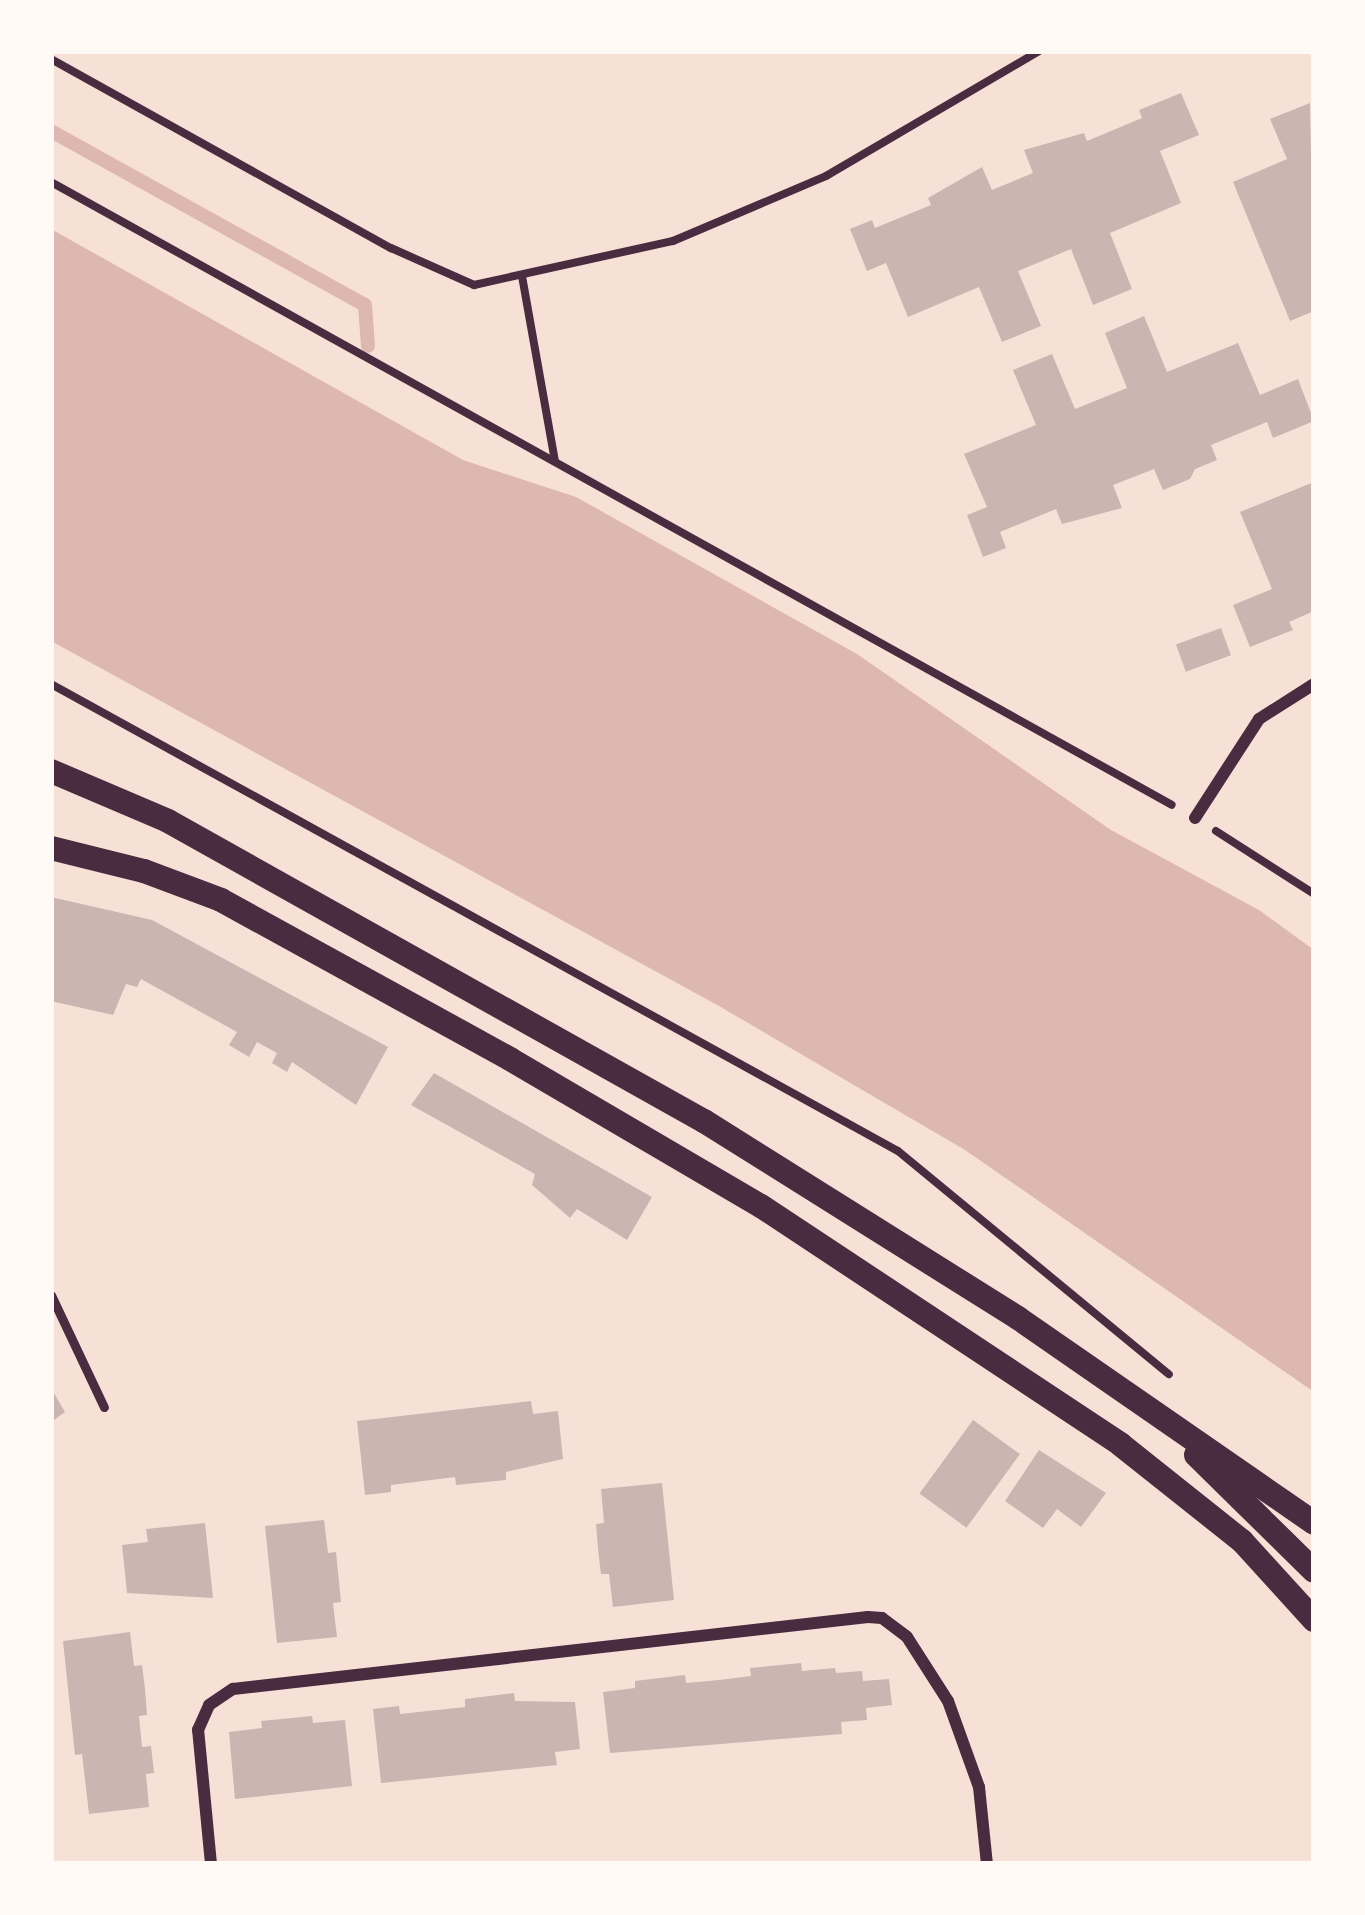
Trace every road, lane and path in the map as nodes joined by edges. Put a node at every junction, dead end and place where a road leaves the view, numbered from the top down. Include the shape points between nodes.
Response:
1 (1039, 51) edge
2 (51, 59) edge
3 (51, 182) edge
4 (522, 276) junction
5 (556, 463) junction
6 (1314, 684) edge
7 (51, 685) edge
8 (51, 771) edge
9 (1196, 818) junction
10 (51, 848) edge
11 (1314, 894) edge
12 (51, 1295) edge
13 (1187, 1389) dead end
14 (1131, 1396) junction
15 (104, 1406) dead end
16 (1314, 1523) edge
17 (1314, 1571) edge
18 (1314, 1620) edge
19 (211, 1864) edge
20 (988, 1864) edge

1 - 4 path via 826,176 673,241
2 - 4 path via 412,257 475,285
3 - 5 path
4 - 5 path
5 - 9 path
6 - 9 street via 1259,719
7 - 13 path via 898,1151
8 - 14 main road via 168,821 530,1020 958,1279
9 - 11 path
10 - 18 main road via 221,900 510,1059 844,1259 1090,1423 1212,1516
12 - 15 lane
14 - 16 main road
14 - 17 main road
19 - 20 street via 198,1730 208,1705 232,1689 868,1617 896,1625 948,1701 979,1787

